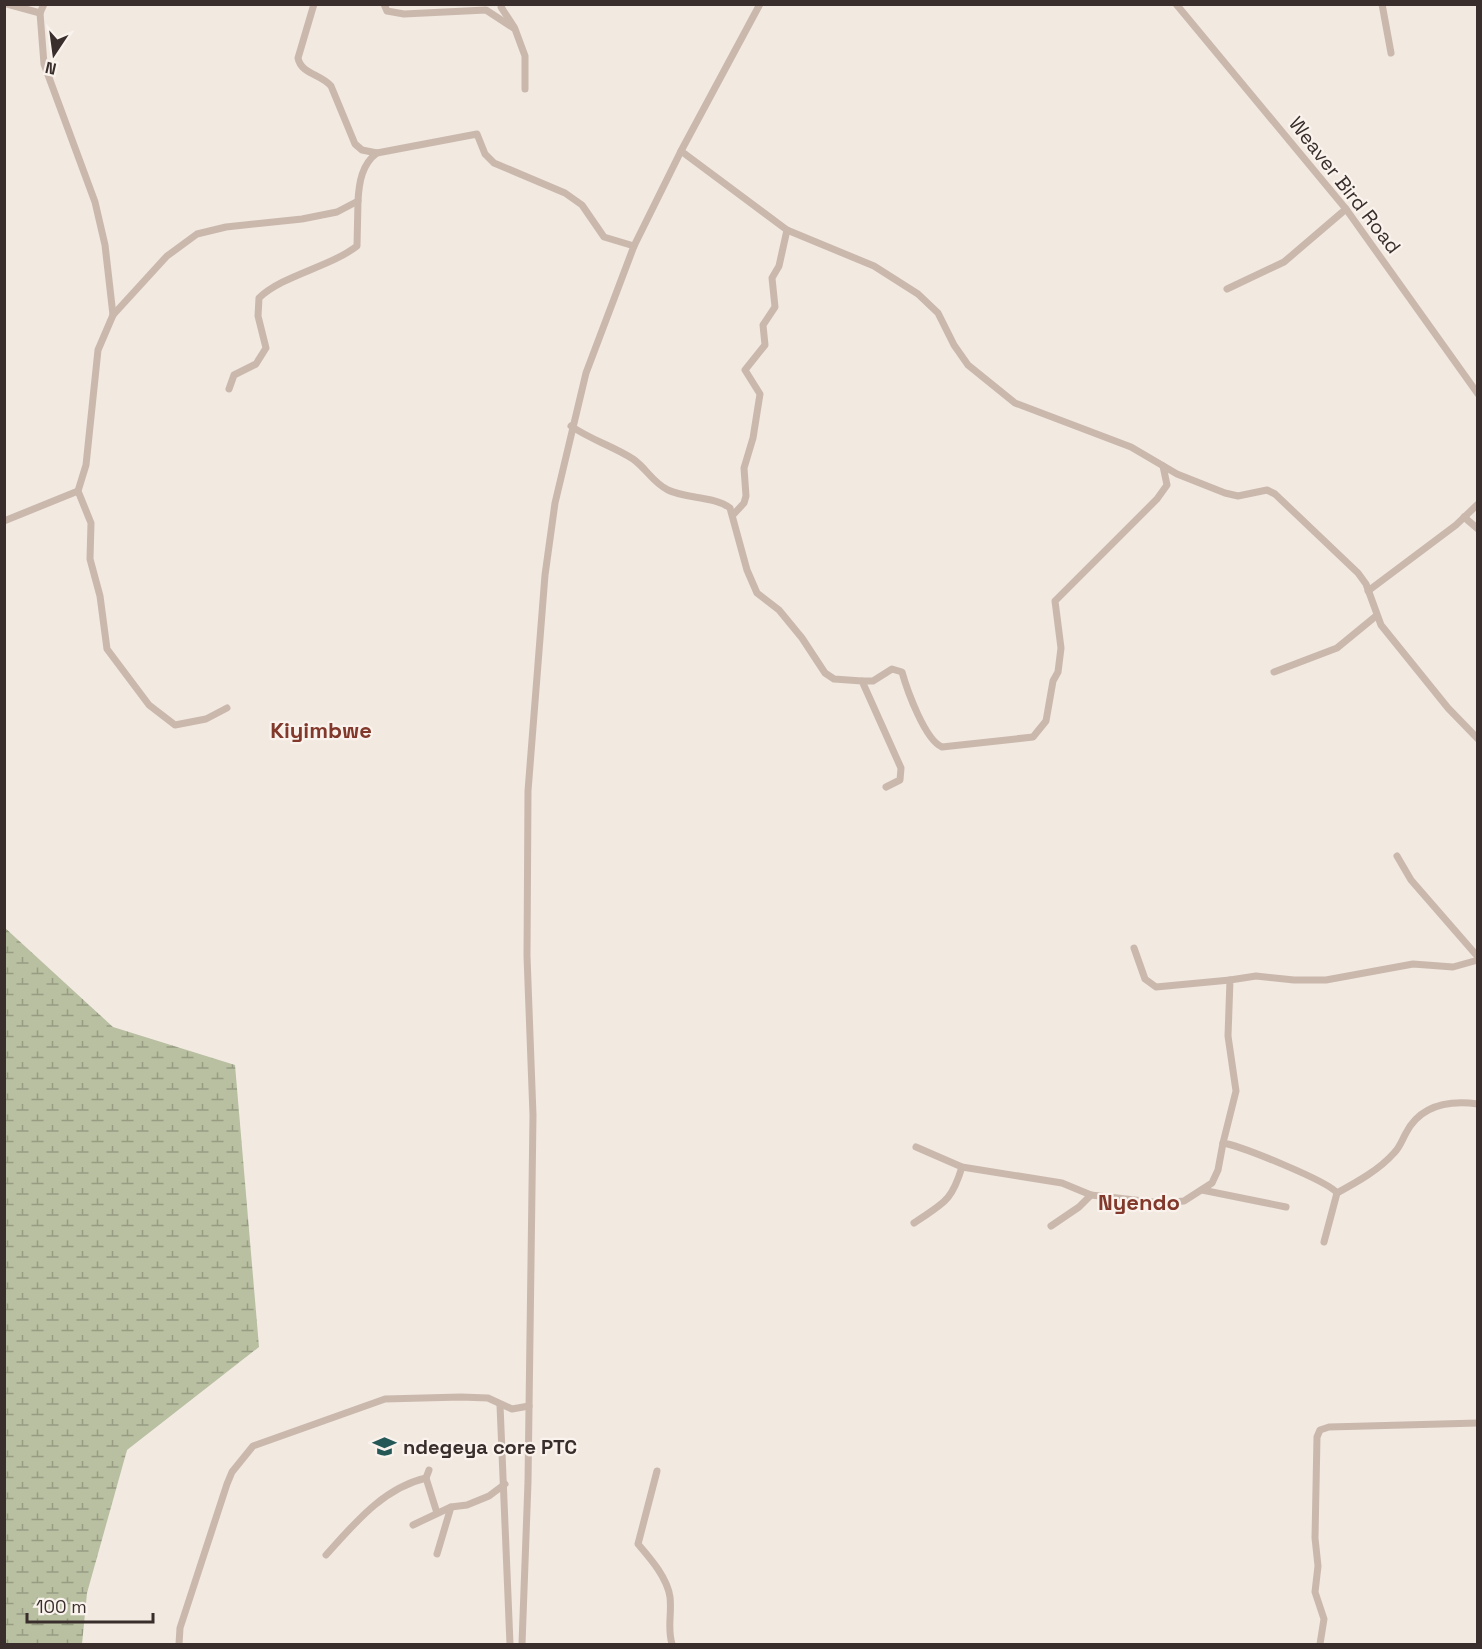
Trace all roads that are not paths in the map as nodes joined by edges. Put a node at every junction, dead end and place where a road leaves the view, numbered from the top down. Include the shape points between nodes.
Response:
1 (7, 4) edge
2 (44, 4) edge
3 (314, 4) edge
4 (384, 4) edge
5 (502, 4) edge
6 (760, 4) edge
7 (1176, 4) edge
8 (1382, 4) edge
9 (40, 13) junction
10 (515, 29) junction
11 (1391, 53) dead end
12 (525, 89) dead end
13 (681, 150) junction
14 (377, 153) junction
15 (358, 201) junction
16 (1346, 209) junction
17 (787, 230) junction
18 (634, 246) junction
19 (1227, 289) dead end
20 (113, 315) junction
21 (229, 389) dead end
22 (1477, 393) edge
23 (571, 426) junction
24 (1163, 466) junction
25 (78, 491) junction
26 (1478, 504) edge
27 (734, 515) junction
28 (1464, 517) junction
29 (4, 521) edge
30 (1478, 530) edge
31 (1368, 591) junction
32 (1376, 616) junction
33 (1274, 672) dead end
34 (862, 681) junction
35 (227, 708) dead end
36 (1478, 739) edge
37 (886, 787) dead end
38 (1397, 856) dead end
39 (1134, 948) dead end
40 (1476, 960) edge
41 (1230, 980) junction
42 (1478, 1104) edge
43 (1223, 1143) junction
44 (916, 1147) dead end
45 (962, 1167) junction
46 (1202, 1190) junction
47 (1337, 1193) junction
48 (1091, 1195) junction
49 (1286, 1206) dead end
50 (914, 1223) dead end
51 (1051, 1226) dead end
52 (1324, 1242) dead end
53 (500, 1406) junction
54 (529, 1406) junction
55 (1478, 1423) edge
56 (429, 1470) dead end
57 (657, 1471) dead end
58 (426, 1478) junction
59 (505, 1484) junction
60 (451, 1507) junction
61 (437, 1513) junction
62 (413, 1525) dead end
63 (437, 1554) dead end
64 (326, 1555) dead end
65 (179, 1644) edge
66 (510, 1644) edge
67 (522, 1644) edge
68 (672, 1644) edge
69 (1320, 1644) edge

1 - 9 street
2 - 9 street
3 - 14 street via 299,63 331,86 355,144
4 - 10 street via 387,11 404,14 486,10
5 - 10 street
6 - 13 street
7 - 16 street, Weaver Bird Road
8 - 11 street
9 - 20 street via 44,64 95,202 105,245
10 - 12 street via 525,56
13 - 17 street
13 - 18 street
14 - 15 street via 368,159 359,182
14 - 18 street via 477,134 485,154 494,163 565,193 582,205 604,237
15 - 20 street via 338,212 197,234 167,256
15 - 21 street via 357,246 342,258 322,264 259,298 258,316 266,348 256,364 234,375
16 - 19 street via 1284,261
16 - 22 street, Weaver Bird Road
17 - 24 street via 874,266 918,294 938,313 968,365 1015,403 1111,438
17 - 27 street via 779,266 772,278 775,307 762,325 765,345 746,370 760,394 744,468 746,496
18 - 23 street via 592,353
20 - 25 street via 98,350 86,465
23 - 27 street via 623,452 661,487 681,496 726,505
23 - 54 street via 545,575 528,790 527,956 533,1115
24 - 31 street via 1225,493 1238,496 1267,490 1275,494 1358,573
24 - 34 street via 1167,485 1157,499 1055,601 1061,648 1058,672 1046,721 1033,737 942,747 930,737 902,672 892,669 873,681
25 - 29 street
25 - 35 street via 91,524 90,559 107,649 149,705 175,725 206,719
26 - 28 street
27 - 34 street via 747,570 757,593 779,610 825,673 834,679
28 - 30 street
28 - 31 street
31 - 32 street
32 - 33 street via 1337,648
32 - 36 street via 1448,708
34 - 37 street via 901,768 900,780
38 - 40 street via 1411,880
39 - 41 street via 1145,979 1156,987
40 - 41 street via 1453,967 1413,964 1326,980 1256,976
41 - 43 street via 1228,1036 1236,1091
42 - 47 street via 1425,1110 1382,1165
43 - 46 street via 1215,1180
43 - 47 street via 1274,1161 1326,1184
44 - 45 street
45 - 48 street via 1056,1181
45 - 50 street via 948,1200
46 - 48 street via 1173,1203
46 - 49 street
47 - 52 street
48 - 51 street
53 - 54 street
53 - 59 street
53 - 65 street via 488,1398 385,1399 253,1446 227,1484 180,1628
54 - 67 street
55 - 69 street via 1320,1430 1315,1592 1323,1619
56 - 58 street
57 - 68 street via 638,1544 656,1566 670,1596 668,1630
58 - 61 street
58 - 64 street via 366,1510
59 - 60 street via 489,1496
59 - 66 street
60 - 61 street
60 - 63 street
61 - 62 street

